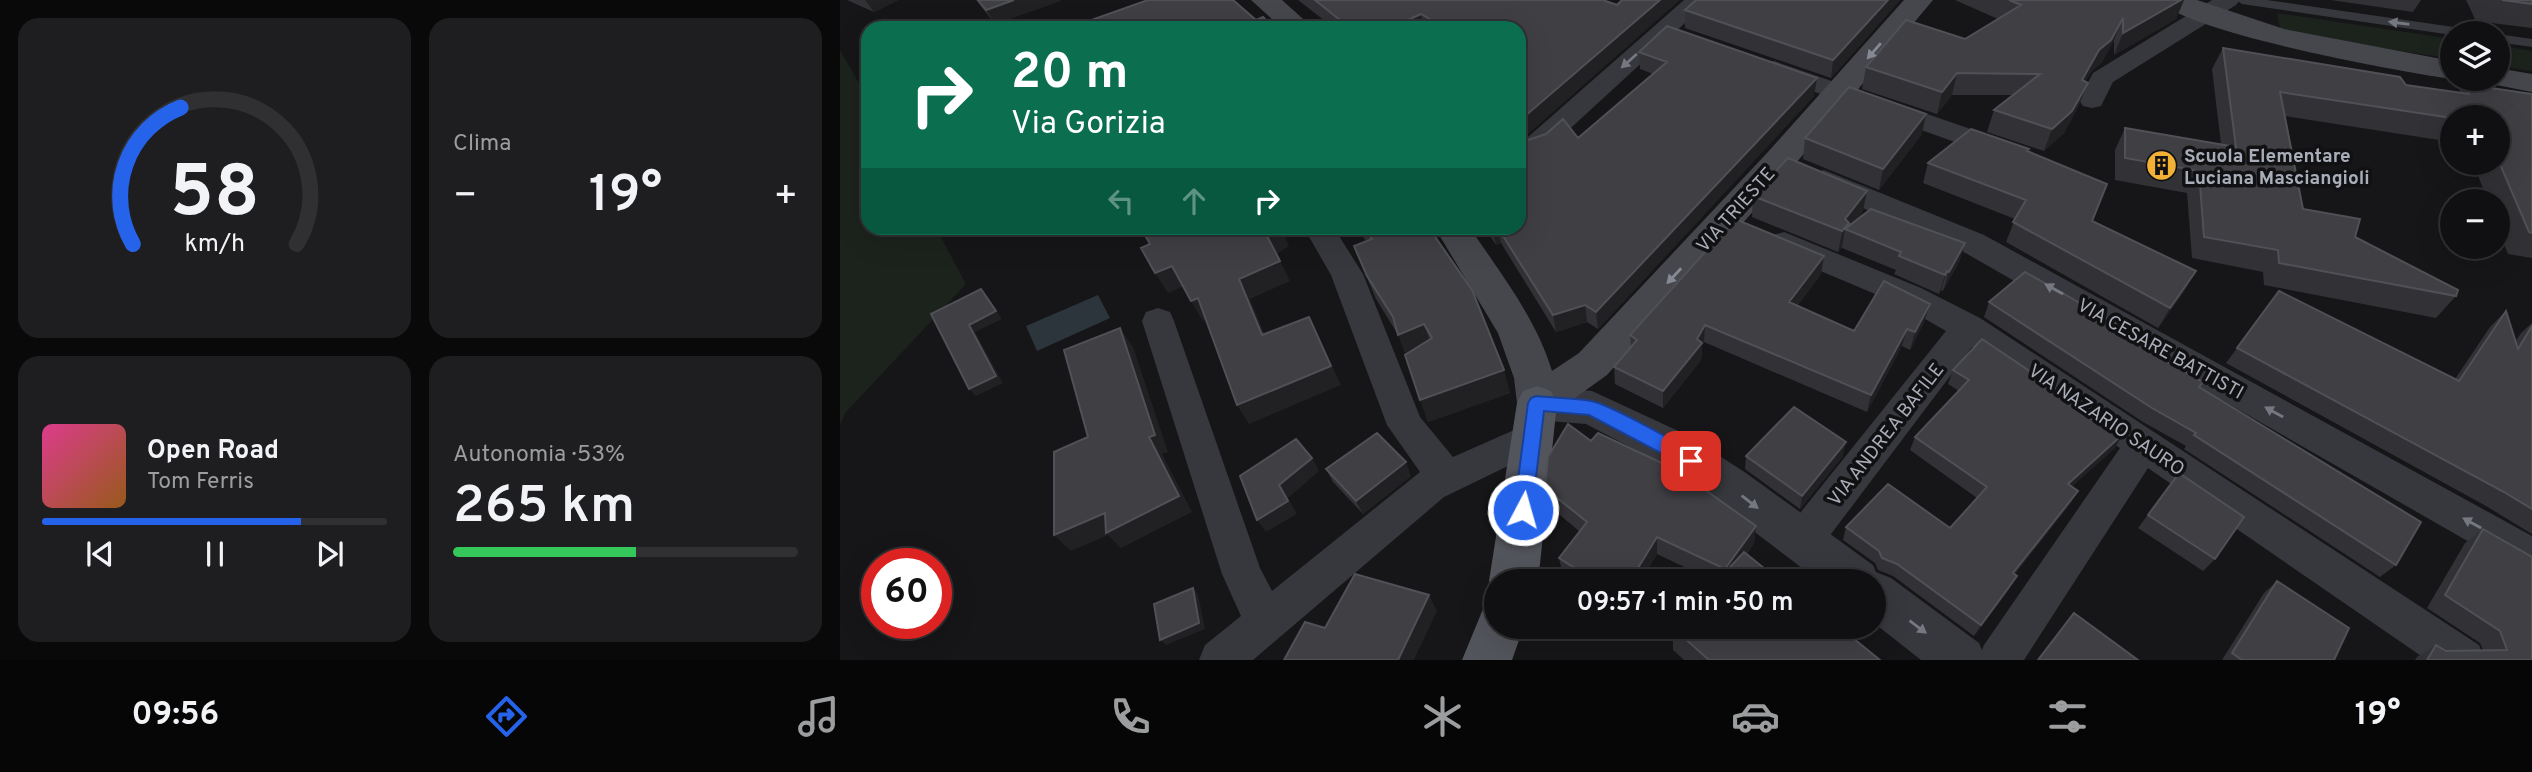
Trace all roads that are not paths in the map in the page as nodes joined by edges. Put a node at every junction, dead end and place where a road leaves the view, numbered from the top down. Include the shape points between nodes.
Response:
1 (1265, 0) edge
2 (1698, 0) edge
3 (1919, 0) edge
4 (2173, 0) edge
5 (2242, 0) edge
6 (2217, 7) edge
7 (1290, 21) edge
8 (2440, 29) edge
9 (1662, 31) junction
10 (1688, 40) edge
11 (2510, 40) edge
12 (2532, 43) edge
13 (1751, 61) edge
14 (2440, 68) edge
15 (2510, 79) edge
16 (2532, 83) edge
17 (1839, 92) junction
18 (2092, 100) dead end
19 (1526, 148) edge
20 (2030, 159) edge
21 (1779, 161) junction
22 (1726, 219) junction
23 (1326, 235) edge
24 (1456, 235) edge
25 (1158, 321) dead end
26 (1968, 327) junction
27 (1534, 420) junction
28 (2144, 443) junction
29 (1446, 477) junction
30 (1802, 541) junction
31 (2532, 556) edge
32 (1516, 569) edge
33 (1840, 569) edge
34 (1886, 603) edge
35 (1266, 622) junction
36 (1495, 639) edge
37 (1220, 660) edge
38 (1487, 660) edge
39 (1961, 660) edge
40 (1999, 660) edge
41 (2464, 660) edge

1 - 7 main road
2 - 9 street
3 -> 17 main road, VIA TRIESTE
4 - 6 main road
8 -> 5 lane
6 - 14 main road via 2275,38
6 - 18 street via 2102,78
9 - 10 street
9 -> 19 street via 1538,143
11 - 12 lane
13 - 17 street
15 - 16 main road
17 - 20 street
17 - 21 main road, VIA TRIESTE
21 - 22 main road, VIA TRIESTE
31 -> 21 street, VIA CESARE BATTISTI via 1973,243
22 - 26 street, VIA NAZARIO SAURO via 1910,296
22 -> 27 main road, VIA TRIESTE
23 - 29 street via 1347,274 1405,425
24 - 27 main road via 1521,339 1536,378
25 - 35 street via 1242,574
26 - 28 street, VIA NAZARIO SAURO
26 - 30 street, VIA ANDREA BAFILE
27 - 29 street
27 -> 30 street via 1592,408 1672,448
27 - 32 main road
28 - 40 street
28 - 41 street, VIA NAZARIO SAURO
29 - 35 street
30 - 33 street
34 -> 39 street
35 - 37 street
36 - 38 main road

